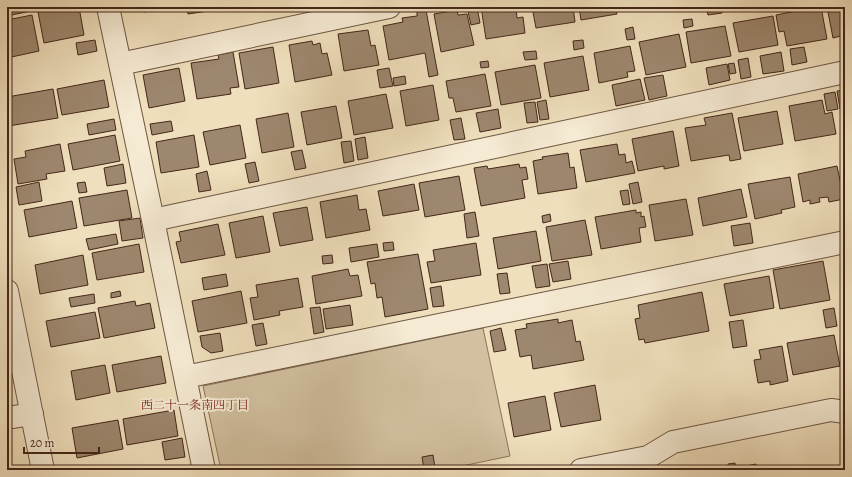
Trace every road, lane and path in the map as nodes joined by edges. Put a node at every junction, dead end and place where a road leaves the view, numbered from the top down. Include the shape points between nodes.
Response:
1 (108, 7) edge
2 (389, 7) edge
3 (120, 64) junction
4 (845, 72) edge
5 (154, 220) junction
6 (845, 242) edge
7 (7, 291) edge
8 (186, 378) junction
9 (845, 412) edge
10 (32, 414) junction
11 (7, 418) edge
12 (43, 470) edge
13 (204, 470) edge
14 (580, 470) edge

1 - 3 street
2 - 3 street
3 - 5 street
4 - 5 street
5 - 8 street
6 - 8 street
7 - 10 street
8 - 13 street
9 - 14 street via 831,410 673,442 648,457
10 - 11 street
10 - 12 street

